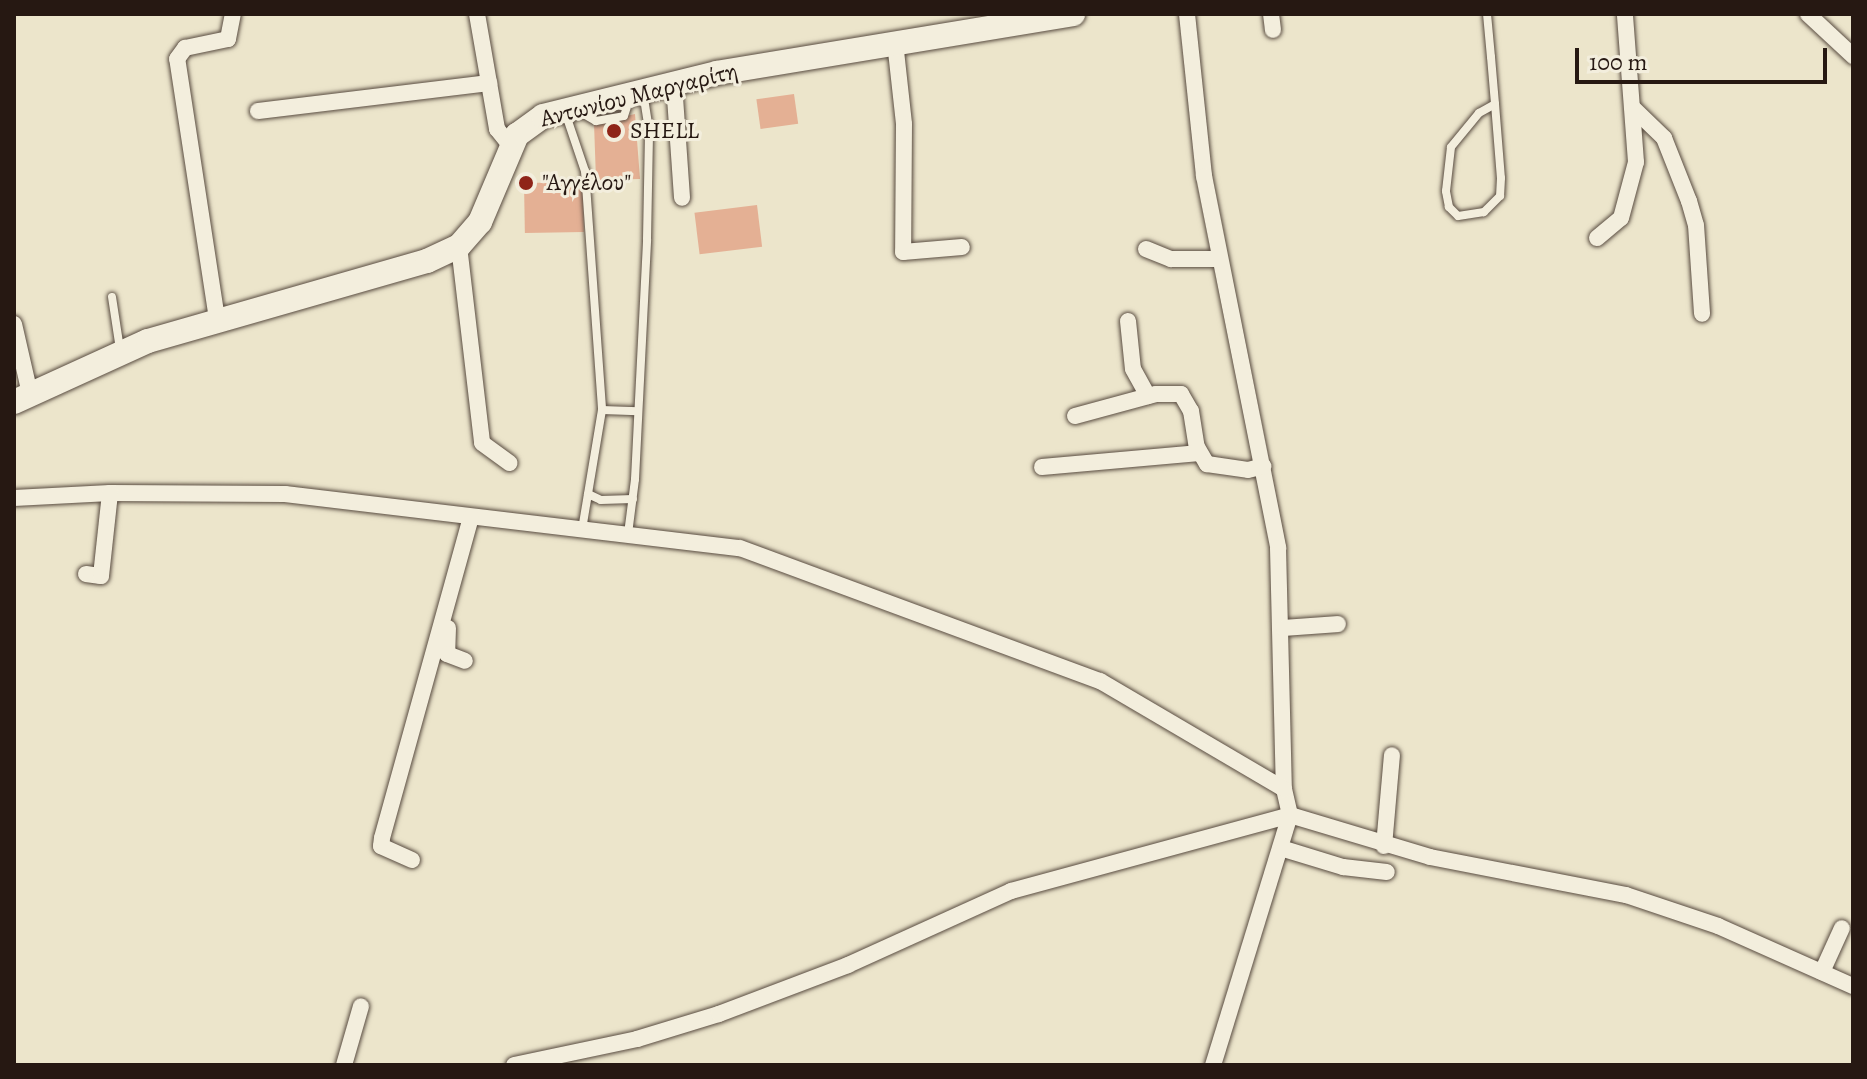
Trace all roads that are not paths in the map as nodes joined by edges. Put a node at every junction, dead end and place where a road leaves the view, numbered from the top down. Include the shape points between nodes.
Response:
1 (233, 14) edge
2 (477, 14) edge
3 (1073, 14) edge
4 (1187, 14) edge
5 (1487, 14) edge
6 (1625, 14) edge
7 (1808, 14) edge
8 (895, 42) junction
9 (1853, 56) edge
10 (489, 83) junction
11 (674, 83) junction
12 (636, 97) junction
13 (1495, 104) junction
14 (1632, 107) junction
15 (258, 111) dead end
16 (573, 111) junction
17 (511, 146) junction
18 (682, 198) dead end
19 (1597, 238) dead end
20 (459, 246) junction
21 (962, 247) dead end
22 (1146, 249) dead end
23 (1220, 259) junction
24 (112, 297) dead end
25 (1702, 314) dead end
26 (217, 319) junction
27 (1128, 321) dead end
28 (14, 324) edge
29 (121, 354) junction
30 (1148, 396) junction
31 (22, 398) edge
32 (602, 410) junction
33 (638, 411) junction
34 (1075, 416) dead end
35 (1199, 453) junction
36 (510, 463) dead end
37 (1264, 466) junction
38 (1042, 467) dead end
39 (110, 493) junction
40 (588, 494) junction
41 (14, 498) edge
42 (633, 499) junction
43 (476, 518) junction
44 (582, 530) junction
45 (628, 535) junction
46 (86, 574) dead end
47 (1338, 624) dead end
48 (1284, 628) junction
49 (465, 661) dead end
50 (1392, 755) dead end
51 (1284, 789) junction
52 (1290, 815) junction
53 (1384, 846) junction
54 (1284, 849) junction
55 (412, 860) dead end
56 (1387, 872) dead end
57 (1842, 928) dead end
58 (1822, 972) junction
59 (1853, 986) edge
60 (361, 1006) dead end
61 (344, 1065) edge
62 (514, 1065) edge
63 (1213, 1065) edge

1 - 26 street via 228,39 185,48 177,59
2 - 10 street
3 - 8 street, Αντωνίου Μαργαρίτη
4 - 23 street via 1204,176
5 - 13 lane
6 - 14 street
7 - 9 street
8 - 11 street, Αντωνίου Μαργαρίτη
8 - 21 street via 904,124 903,252
10 - 15 street
10 - 17 street via 497,129
11 - 12 street, Αντωνίου Μαργαρίτη
11 - 18 street
12 - 16 street, Αντωνίου Μαργαρίτη
12 - 33 lane via 649,165
13 - 13 lane via 1479,113 1451,147 1446,191 1449,207 1458,216 1484,212 1500,196
14 - 19 street via 1634,175 1621,218
14 - 25 street via 1664,138 1689,201 1696,225
16 - 17 street, Αντωνίου Μαργαρίτη via 529,123
16 - 32 lane via 585,171
17 - 20 street, Αντωνίου Μαργαρίτη via 480,222
20 - 26 street, Αντωνίου Μαργαρίτη via 427,261
20 - 36 street via 482,443
22 - 23 street via 1171,259
23 - 37 street
24 - 29 lane
26 - 29 street, Αντωνίου Μαργαρίτη
27 - 30 street via 1133,369
28 - 31 street
29 - 31 street, Αντωνίου Μαργαρίτη
30 - 34 street
30 - 35 street via 1173,393 1187,400
32 - 33 lane
32 - 40 lane
33 - 42 lane
35 - 37 street via 1207,464 1229,469
35 - 38 street
37 - 48 street
39 - 41 street
39 - 43 street via 285,494
39 - 46 street via 101,576
40 - 42 lane via 601,500
40 - 44 lane
42 - 45 lane
43 - 44 street
43 - 49 street via 444,639 447,654
43 - 55 street via 382,838 381,846
44 - 45 street
45 - 51 street via 740,548 923,612 1100,681
47 - 48 street
48 - 51 street
50 - 53 street
51 - 52 street
52 - 53 street
52 - 54 street
52 - 62 street via 1011,891 848,965 719,1014 637,1039
53 - 58 street via 1626,895 1718,926
54 - 56 street via 1343,867
54 - 63 street
57 - 58 street
58 - 59 street
60 - 61 street

